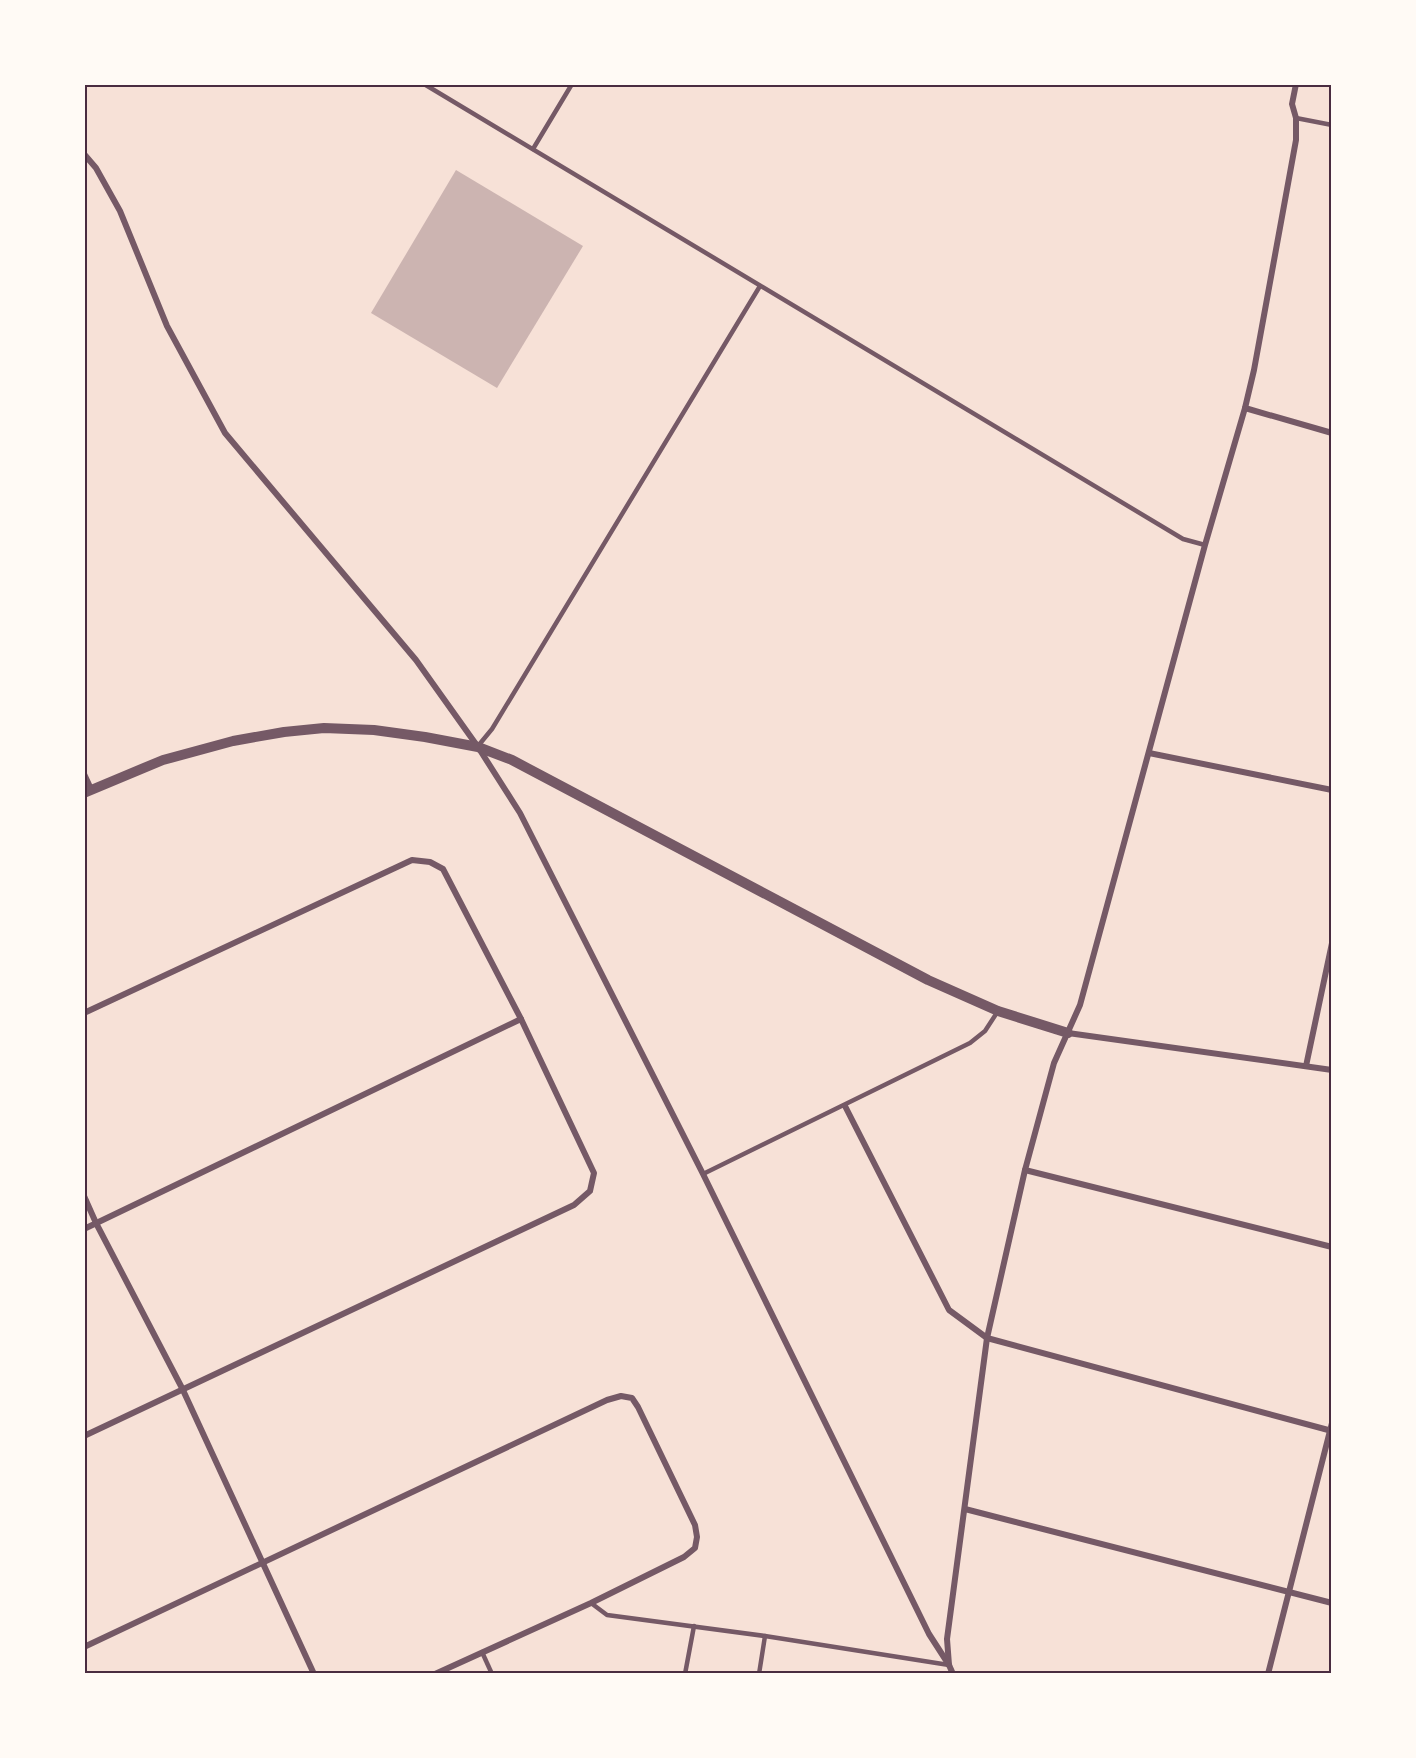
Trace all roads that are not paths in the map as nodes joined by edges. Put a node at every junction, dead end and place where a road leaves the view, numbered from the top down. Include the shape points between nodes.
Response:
1 (424, 84) edge
2 (572, 84) edge
3 (1296, 84) edge
4 (1296, 118) junction
5 (1332, 125) edge
6 (532, 149) junction
7 (84, 154) edge
8 (760, 286) junction
9 (1245, 408) junction
10 (1332, 433) edge
11 (1205, 545) junction
12 (478, 747) junction
13 (1149, 753) junction
14 (84, 774) edge
15 (1332, 790) edge
16 (88, 791) edge
17 (1332, 943) edge
18 (998, 1011) junction
19 (84, 1013) edge
20 (521, 1019) junction
21 (1068, 1033) junction
22 (1306, 1066) junction
23 (1332, 1070) edge
24 (845, 1106) junction
25 (1025, 1170) junction
26 (703, 1174) junction
27 (84, 1196) edge
28 (96, 1223) junction
29 (84, 1229) edge
30 (1332, 1247) edge
31 (987, 1338) junction
32 (182, 1388) junction
33 (1332, 1423) edge
34 (1331, 1431) edge
35 (84, 1436) edge
36 (965, 1509) junction
37 (262, 1561) junction
38 (1289, 1592) junction
39 (591, 1603) junction
40 (1332, 1603) edge
41 (694, 1626) junction
42 (765, 1636) junction
43 (84, 1647) edge
44 (482, 1652) junction
45 (949, 1665) junction
46 (314, 1674) edge
47 (435, 1674) edge
48 (492, 1674) edge
49 (685, 1674) edge
50 (759, 1674) edge
51 (953, 1674) edge
52 (1268, 1674) edge

1 - 6 lane
2 - 6 lane
3 - 4 street via 1292,104
4 - 5 lane
4 - 9 street via 1296,140
6 - 8 lane
7 - 12 street via 120,211 166,326 225,433 416,660
8 - 11 lane via 1183,539
8 - 12 lane
9 - 10 street
9 - 11 street
11 - 13 street
12 - 16 street via 374,730 324,728 284,732 163,760
12 - 18 street via 512,760 928,980
12 - 26 street via 520,813
13 - 15 street
13 - 21 street via 1080,1005
14 - 16 street
17 - 22 street
18 - 21 street
18 - 24 lane via 985,1031 970,1043
19 - 20 street via 412,860 430,862 443,869
20 - 28 street
20 - 32 street via 594,1173 590,1191 574,1205
21 - 22 street
21 - 25 street via 1054,1063
22 - 23 street
24 - 26 lane
24 - 31 street via 949,1310
25 - 30 street
25 - 31 street
26 - 45 street via 929,1634
27 - 28 street
28 - 29 street
28 - 32 street
31 - 34 street
31 - 36 street
32 - 35 street
32 - 37 street
33 - 34 street
34 - 38 street
36 - 38 street
36 - 45 street via 947,1639
37 - 39 street via 621,1396 632,1398 638,1407 695,1525 697,1538 695,1548 684,1557
37 - 43 street
37 - 46 street
38 - 40 street
38 - 52 street
39 - 41 lane via 607,1615
39 - 44 street
41 - 42 lane
41 - 49 lane
42 - 45 lane
42 - 50 lane
44 - 47 street
44 - 48 lane
45 - 51 street

